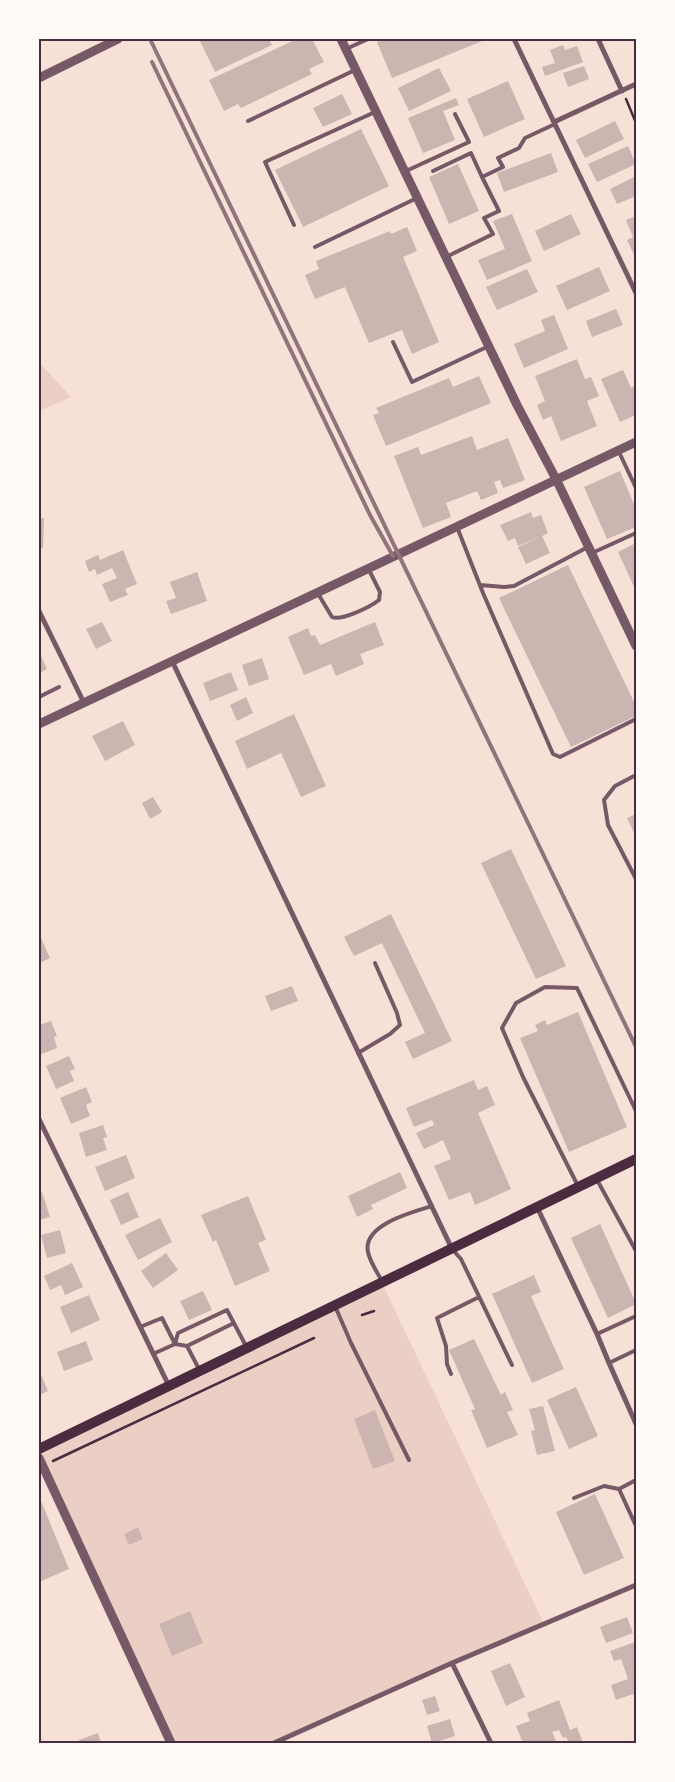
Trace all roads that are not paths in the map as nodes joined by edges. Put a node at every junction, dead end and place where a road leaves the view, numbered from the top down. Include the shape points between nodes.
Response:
1 (118, 39) edge
2 (341, 39) edge
3 (368, 39) edge
4 (514, 39) edge
5 (598, 39) edge
6 (346, 49) junction
7 (356, 70) junction
8 (39, 78) edge
9 (636, 84) edge
10 (622, 91) junction
11 (376, 112) junction
12 (456, 114) dead end
13 (248, 121) dead end
14 (554, 123) junction
15 (433, 171) dead end
16 (405, 172) junction
17 (482, 176) junction
18 (418, 198) junction
19 (294, 225) dead end
20 (315, 247) dead end
21 (446, 257) junction
22 (636, 293) edge
23 (393, 342) dead end
24 (489, 346) junction
25 (636, 442) edge
26 (619, 451) junction
27 (557, 481) junction
28 (636, 488) edge
29 (457, 527) junction
30 (636, 532) edge
31 (590, 550) junction
32 (368, 568) junction
33 (480, 585) junction
34 (317, 592) junction
35 (39, 611) edge
36 (636, 646) edge
37 (172, 661) junction
38 (59, 688) dead end
39 (39, 697) edge
40 (84, 703) junction
41 (636, 719) edge
42 (39, 724) edge
43 (636, 775) edge
44 (636, 879) edge
45 (375, 963) dead end
46 (358, 1053) junction
47 (636, 1111) edge
48 (39, 1119) edge
49 (636, 1159) edge
50 (596, 1178) junction
51 (579, 1187) junction
52 (432, 1206) junction
53 (537, 1207) junction
54 (452, 1249) junction
55 (636, 1251) edge
56 (382, 1283) junction
57 (479, 1297) junction
58 (335, 1306) junction
59 (636, 1316) edge
60 (234, 1323) junction
61 (140, 1327) junction
62 (597, 1334) junction
63 (175, 1344) junction
64 (187, 1346) junction
65 (247, 1348) junction
66 (636, 1350) edge
67 (153, 1354) junction
68 (608, 1363) junction
69 (512, 1365) dead end
70 (200, 1371) junction
71 (451, 1374) dead end
72 (169, 1386) junction
73 (636, 1424) edge
74 (39, 1449) edge
75 (409, 1460) dead end
76 (41, 1462) edge
77 (636, 1480) edge
78 (619, 1489) junction
79 (574, 1498) dead end
80 (636, 1526) edge
81 (636, 1585) edge
82 (452, 1663) junction
83 (171, 1743) edge
84 (274, 1743) edge
85 (491, 1743) edge

1 - 8 street
2 - 6 street
3 - 6 lane
4 - 14 street
5 - 10 street
6 - 7 street
7 - 11 street
7 - 13 lane
9 - 10 street
10 - 14 street
11 - 16 street
11 - 19 lane via 265,162
12 - 16 lane via 469,142
14 - 17 lane via 525,138 518,148 498,158 503,167
14 - 22 street
15 - 17 lane via 471,153
16 - 18 street
17 - 21 lane via 499,211 484,218 493,234
18 - 20 lane
18 - 21 street
21 - 24 street
23 - 24 lane via 412,382
24 - 27 street
25 - 26 street
26 - 27 street
26 - 28 lane
27 - 29 street
27 - 31 street
29 - 32 street
29 - 33 lane
30 - 31 lane
31 - 33 lane via 514,586
31 - 36 street
32 - 34 street
32 - 34 lane via 380,592 379,600 357,611 335,618 329,614
33 - 41 lane via 553,754 560,757
34 - 37 street
35 - 40 street
37 - 40 street
37 - 46 street
38 - 39 lane
40 - 42 street
43 - 44 lane via 615,786 604,800 608,825
45 - 46 lane via 400,1025
46 - 52 street
47 - 51 lane via 577,988 545,987 516,1003 502,1028
48 - 61 street
49 - 50 main road
50 - 51 main road
50 - 55 lane
51 - 53 main road
52 - 54 street
52 - 56 lane via 374,1231 368,1252
53 - 54 main road
53 - 62 street
54 - 56 main road
54 - 57 lane via 461,1259
56 - 58 main road
57 - 69 lane
57 - 71 lane via 437,1318
58 - 65 main road
58 - 75 lane
59 - 62 lane
60 - 63 lane via 227,1310 178,1333
60 - 64 lane
60 - 65 lane
61 - 63 lane via 162,1318
61 - 67 street
62 - 68 street
63 - 64 lane
63 - 67 lane
64 - 70 lane
65 - 70 main road
66 - 68 lane
67 - 72 street
68 - 73 street
70 - 72 main road
72 - 74 main road
76 - 83 street
77 - 78 lane
78 - 79 lane via 604,1486
78 - 80 lane
81 - 82 street
82 - 84 street
82 - 85 street

